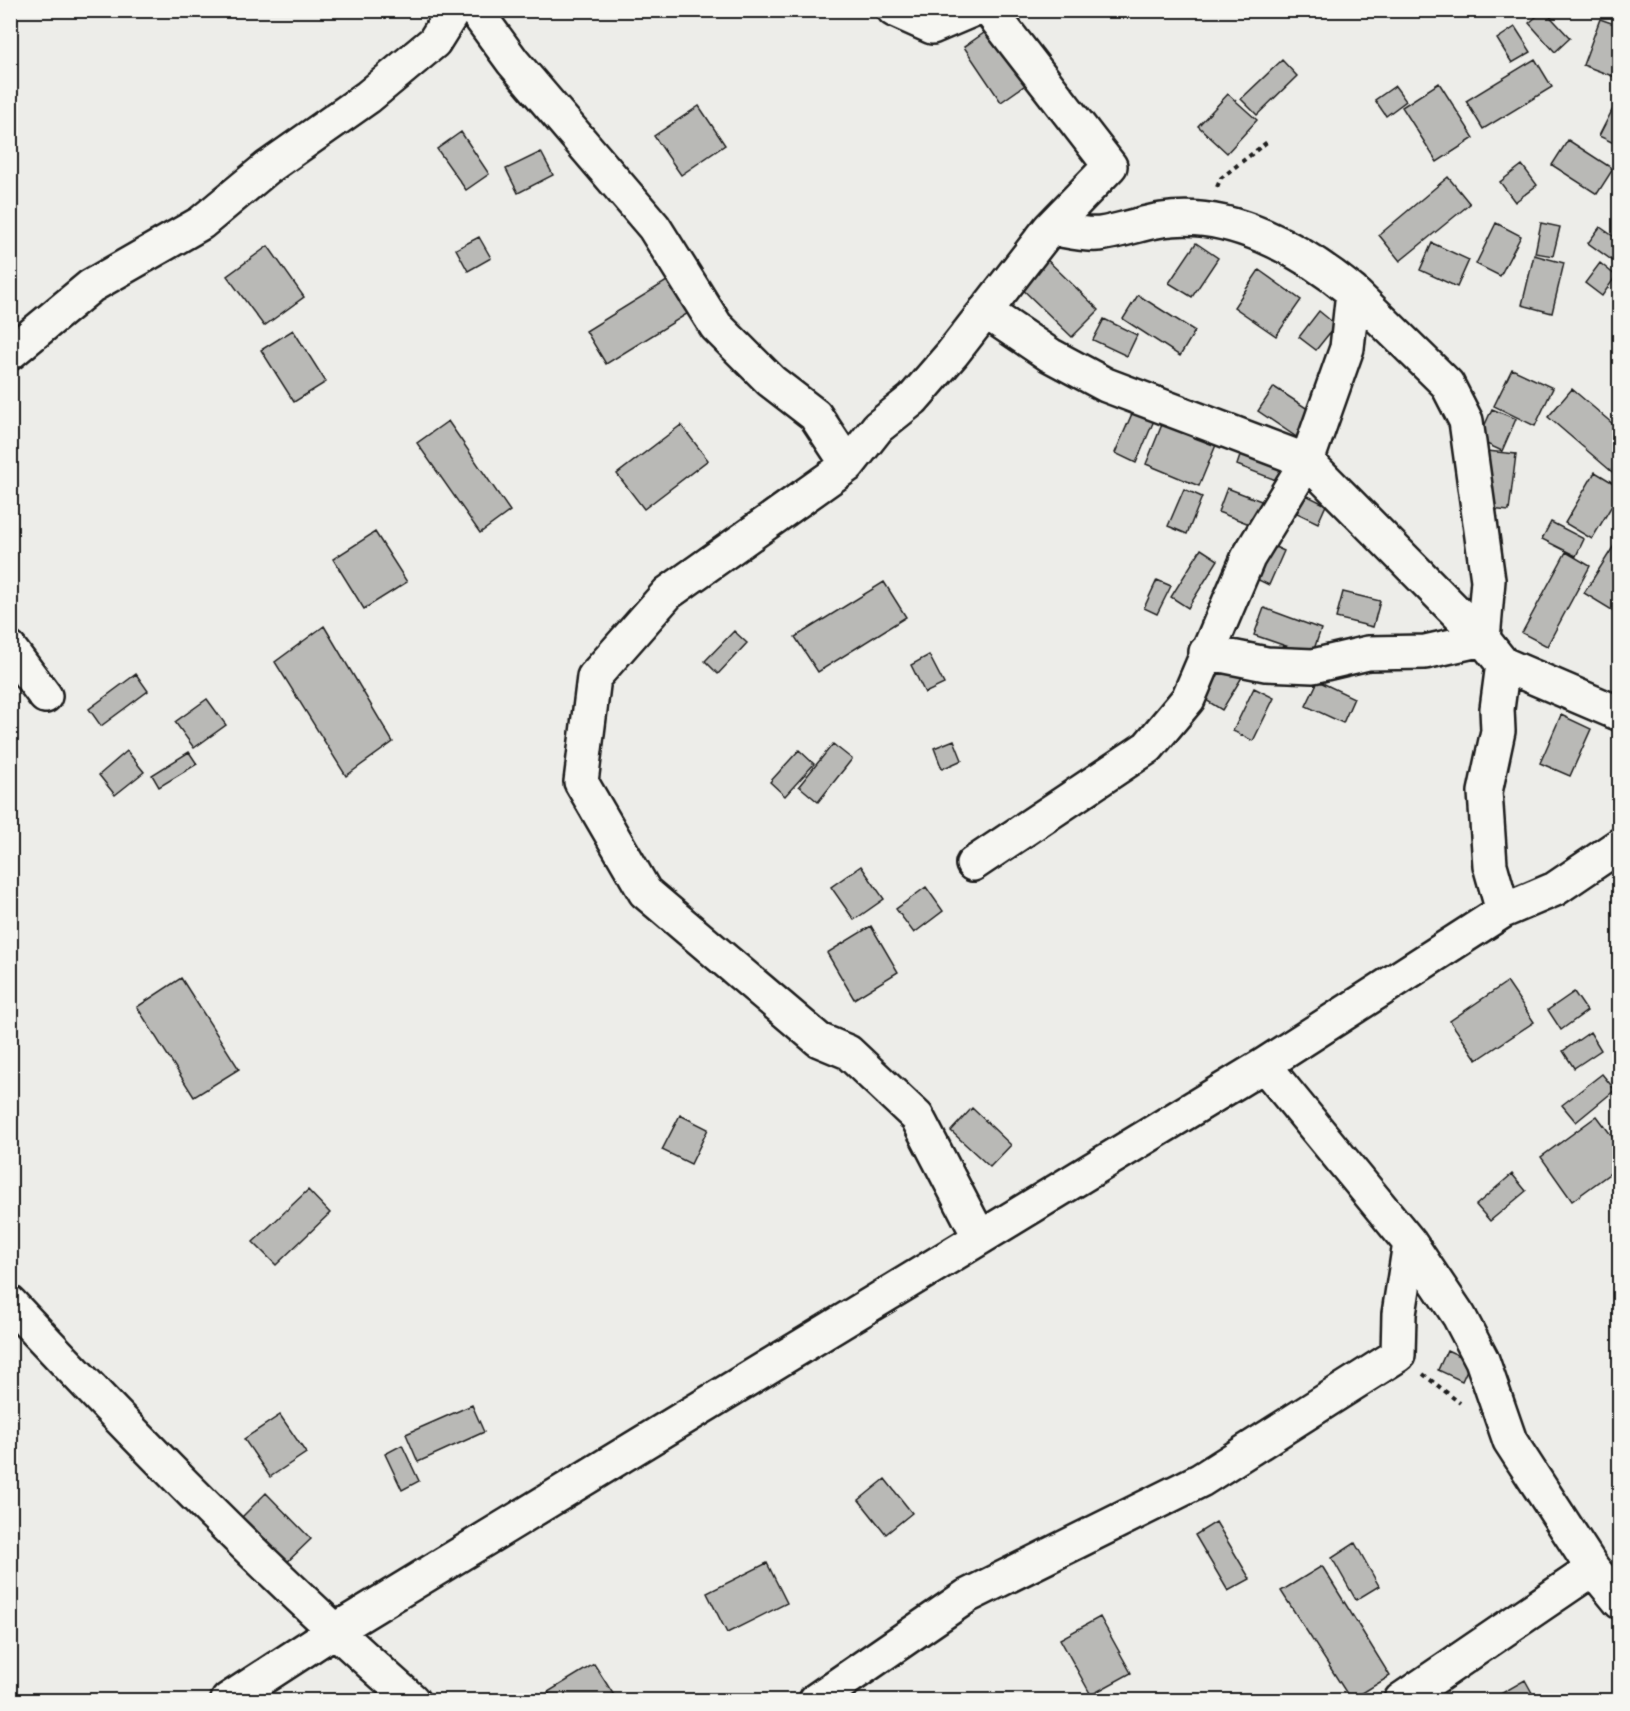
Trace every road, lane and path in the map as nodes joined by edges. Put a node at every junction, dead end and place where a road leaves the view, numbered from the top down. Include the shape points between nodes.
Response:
1 (454, 10) edge
2 (475, 10) edge
3 (894, 10) edge
4 (972, 10) edge
5 (994, 10) edge
6 (1267, 142) dead end
7 (1203, 218) junction
8 (1050, 228) junction
9 (1353, 292) junction
10 (985, 311) junction
11 (10, 353) edge
12 (1307, 461) junction
13 (848, 465) junction
14 (1483, 639) junction
15 (10, 649) edge
16 (1206, 652) junction
17 (1503, 664) junction
18 (45, 696) dead end
19 (1620, 714) edge
20 (1620, 845) edge
21 (973, 864) dead end
22 (1503, 911) junction
23 (1264, 1065) junction
24 (979, 1236) junction
25 (1410, 1243) junction
26 (10, 1303) edge
27 (1398, 1355) junction
28 (1464, 1406) dead end
29 (1593, 1569) junction
30 (1620, 1602) edge
31 (334, 1631) junction
32 (228, 1701) edge
33 (412, 1701) edge
34 (816, 1701) edge
35 (1401, 1701) edge

1 - 11 street via 434,42 368,97 267,168 201,223 91,286
2 - 13 street via 513,62 654,227 716,326 771,381 814,415
3 - 4 street via 932,27
5 - 8 street via 994,16 1110,166
6 - 7 path via 1221,178
7 - 8 street via 1163,220 1098,234
7 - 9 street via 1282,243
8 - 10 street
9 - 12 street via 1347,348
9 - 14 street via 1447,384 1466,421 1488,580
10 - 12 street via 1050,356 1106,385
10 - 13 street via 912,399 878,427
12 - 14 street
12 - 16 street via 1248,558
13 - 24 street via 668,593 594,677 581,782 645,892 819,1040 848,1052 917,1117
14 - 16 street via 1425,652 1368,653 1313,666 1266,664
14 - 17 street
15 - 18 street
16 - 21 street via 1188,699 1148,747
17 - 19 street
17 - 22 street via 1498,731 1485,792 1490,865
20 - 22 street via 1555,889
22 - 23 street
23 - 24 street
23 - 25 street
24 - 31 street
25 - 27 street via 1399,1314
25 - 29 street via 1459,1316 1482,1360 1510,1441
26 - 31 street via 120,1419
27 - 28 path
27 - 34 street via 1201,1480 967,1596
29 - 30 street
29 - 35 street
31 - 32 street
31 - 33 street

